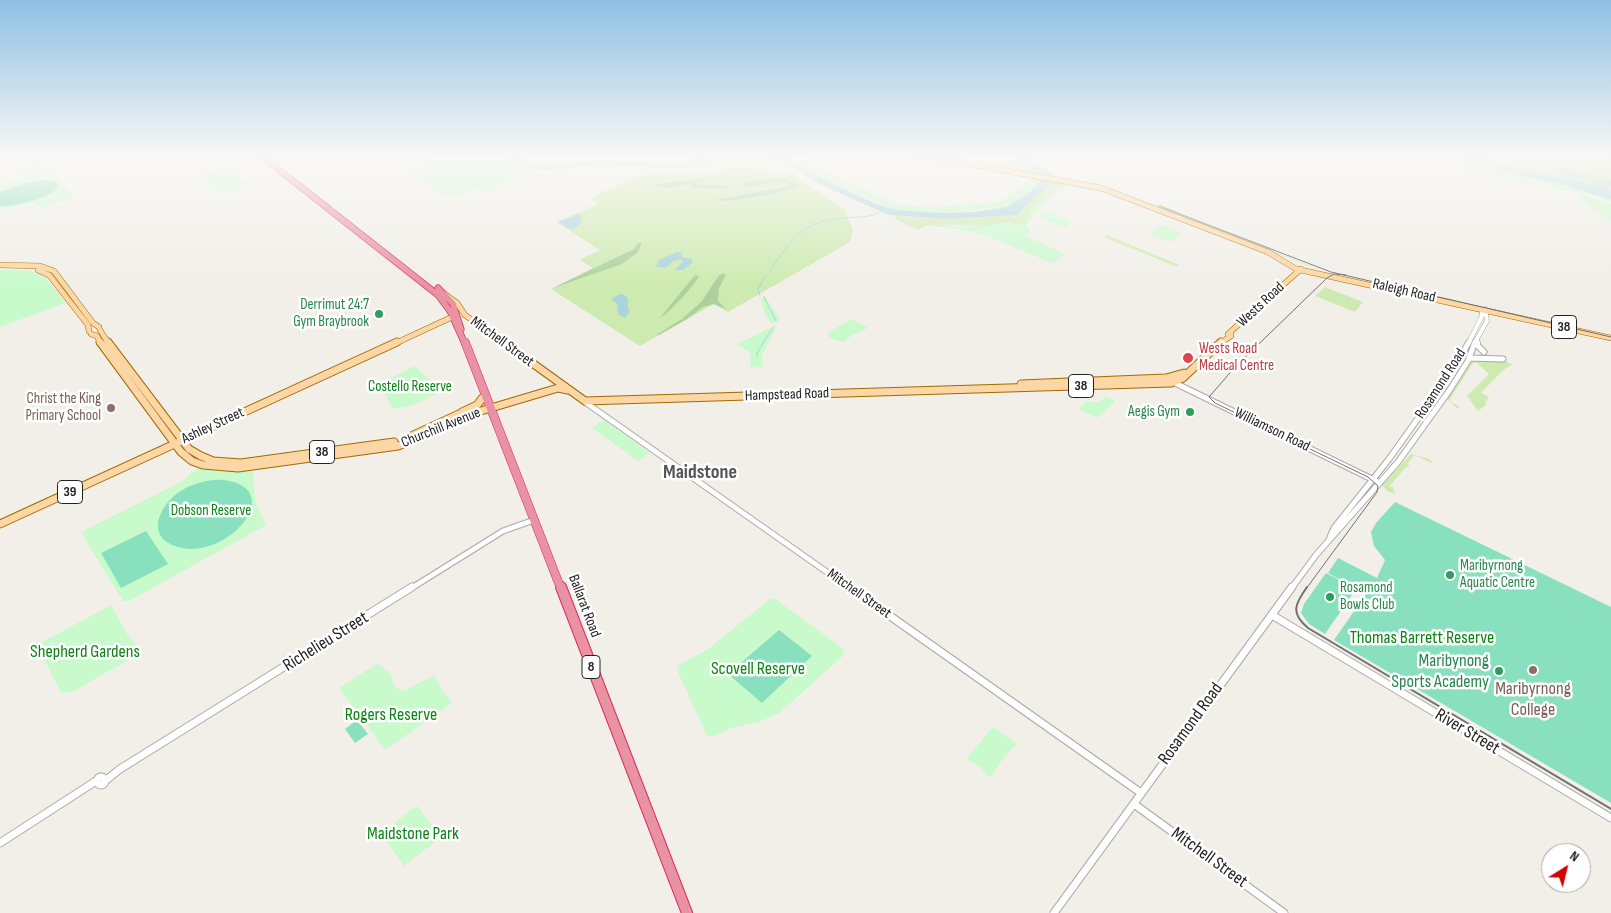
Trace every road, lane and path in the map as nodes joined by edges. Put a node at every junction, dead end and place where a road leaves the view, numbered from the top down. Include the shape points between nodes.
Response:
1 (318, 201) edge
2 (325, 201) edge
3 (1135, 201) edge
4 (14, 265) junction
5 (1298, 266) junction
6 (0, 267) edge
7 (7, 268) junction
8 (64, 289) junction
9 (74, 302) junction
10 (1468, 306) junction
11 (1485, 310) junction
12 (457, 314) junction
13 (1480, 318) junction
14 (1477, 324) junction
15 (1484, 326) junction
16 (100, 329) junction
17 (1473, 331) junction
18 (90, 332) junction
19 (1480, 334) junction
20 (1611, 338) edge
21 (1477, 339) junction
22 (1484, 352) dead end
23 (1469, 358) junction
24 (1503, 359) dead end
25 (127, 367) junction
26 (120, 370) junction
27 (1189, 371) junction
28 (551, 377) junction
29 (1165, 378) junction
30 (1173, 382) junction
31 (564, 385) junction
32 (555, 387) junction
33 (989, 388) junction
34 (577, 395) junction
35 (484, 396) junction
36 (1432, 400) junction
37 (585, 401) junction
38 (602, 401) junction
39 (154, 403) junction
40 (1440, 403) junction
41 (147, 407) junction
42 (489, 407) junction
43 (595, 408) junction
44 (462, 412) junction
45 (475, 413) junction
46 (495, 420) junction
47 (169, 437) junction
48 (182, 440) junction
49 (411, 440) junction
50 (175, 444) junction
51 (140, 460) junction
52 (204, 461) junction
53 (1372, 479) junction
54 (1368, 484) junction
55 (1376, 486) junction
56 (534, 520) junction
57 (0, 524) edge
58 (1330, 537) junction
59 (1272, 615) junction
60 (1141, 793) junction
61 (1134, 804) junction
62 (1611, 818) edge
63 (0, 843) edge
64 (687, 913) edge
65 (1054, 913) edge
66 (1284, 913) edge

1 - 12 highway, Ballarat Road / 8 via 440,296
2 - 12 highway, Ballarat Road / 8 via 446,295
3 - 5 main road, Raleigh Road
4 - 6 main road
4 - 7 main road
4 - 8 main road via 51,269
5 - 10 main road, Raleigh Road / 38
5 - 27 main road, Wests Road / 38 via 1231,336
6 - 7 main road
7 - 8 main road via 45,272
8 - 9 main road
9 - 16 main road
9 - 18 main road
10 - 11 main road, Raleigh Road / 38
10 - 13 street
11 - 13 street, Rosamond Road
11 - 15 street, Rosamond Road via 1487,319
11 - 20 main road, Raleigh Road / 38
12 - 28 main road, Mitchell Street
12 - 35 highway, Ballarat Road / 8
12 - 48 main road, Ashley Street
13 - 14 street, Rosamond Road
14 - 15 street
14 - 17 street, Rosamond Road
15 - 19 street, Rosamond Road
16 - 18 main road
16 - 25 main road
17 - 19 street
17 - 36 street, Rosamond Road via 1461,358
18 - 26 main road via 97,336
19 - 21 street, Rosamond Road
21 - 22 street
21 - 23 street, Rosamond Road
23 - 24 street
23 - 40 street, Rosamond Road
25 - 26 main road
25 - 39 main road
26 - 41 main road
27 - 29 main road, Wests Road / 38
27 - 30 main road, Wests Road / 38
28 - 31 main road, Mitchell Street
28 - 32 main road
29 - 30 main road, Williamson Road
29 - 33 main road, Hampstead Road / 38 via 1043,382
30 - 33 main road, Hampstead Road / 38
30 - 53 street, Williamson Road
31 - 32 main road, 38
31 - 34 main road, Mitchell Street / 38
32 - 34 main road, Mitchell Street / 38
32 - 42 main road, Churchill Avenue / 38
33 - 38 main road, Hampstead Road / 38
34 - 37 main road, Mitchell Street / 38
35 - 42 highway, Ballarat Road / 8
35 - 44 main road via 477,405
36 - 40 street
36 - 53 street, Rosamond Road
37 - 38 main road, Hampstead Road / 38
37 - 43 street, Mitchell Street
38 - 43 street via 594,404
39 - 41 main road
39 - 48 main road
40 - 55 street, Rosamond Road
41 - 47 main road
42 - 44 main road, Churchill Avenue / 38
42 - 45 main road, Churchill Avenue / 38
42 - 46 highway, Ballarat Road / 8
43 - 60 street, Mitchell Street
44 - 49 main road, Churchill Avenue / 38
45 - 46 main road via 486,414
45 - 49 main road, Churchill Avenue / 38
46 - 56 highway, Ballarat Road / 8
47 - 50 main road
47 - 51 main road via 168,442
48 - 50 main road, Ashley Street / 39
48 - 52 main road
49 - 52 main road, Churchill Avenue / 38 via 258,464
50 - 51 main road, Ashley Street / 39
50 - 52 main road via 183,454
51 - 57 main road, Ashley Street / 39
53 - 54 street, Rosamond Road
53 - 55 street, Williamson Road
54 - 55 street
54 - 58 street, Rosamond Road
55 - 58 street, Rosamond Road
56 - 63 street, Richelieu Street via 497,535
56 - 64 highway, Ballarat Road / 8
58 - 59 street, Rosamond Road
59 - 60 street, Rosamond Road
59 - 62 street, River Street
60 - 61 street, Rosamond Road
61 - 65 street, Rosamond Road
61 - 66 street, Mitchell Street

